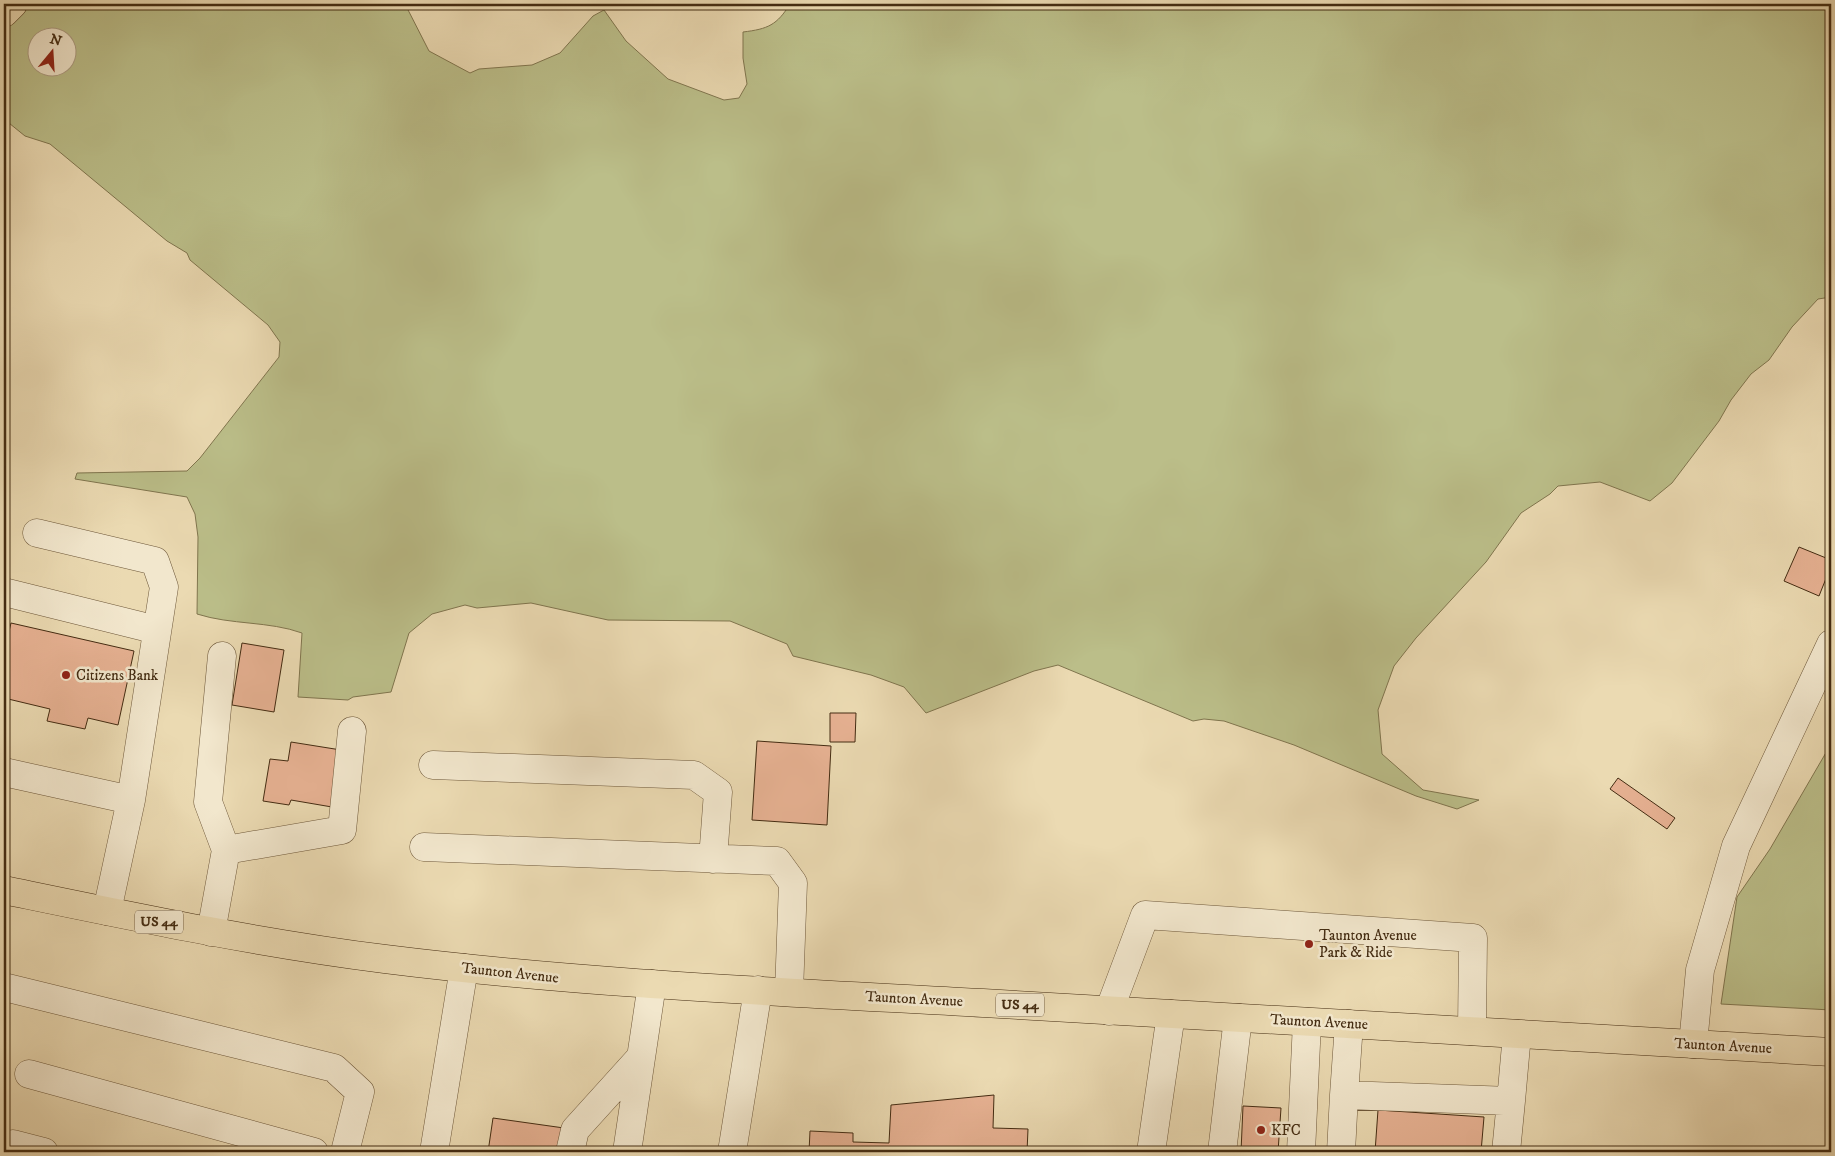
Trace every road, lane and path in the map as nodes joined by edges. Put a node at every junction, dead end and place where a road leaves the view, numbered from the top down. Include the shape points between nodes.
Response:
1 (13, 4) edge
2 (4, 13) edge
3 (37, 534) dead end
4 (4, 592) edge
5 (157, 630) junction
6 (1831, 644) edge
7 (222, 656) dead end
8 (352, 731) dead end
9 (433, 765) dead end
10 (4, 772) edge
11 (131, 800) junction
12 (424, 847) dead end
13 (226, 850) junction
14 (713, 859) junction
15 (4, 890) edge
16 (107, 911) junction
17 (211, 932) junction
18 (464, 968) junction
19 (652, 984) junction
20 (4, 987) edge
21 (758, 990) junction
22 (790, 992) junction
23 (1109, 1011) junction
24 (1171, 1014) junction
25 (1238, 1018) junction
26 (1306, 1022) junction
27 (1349, 1024) junction
28 (1472, 1031) junction
29 (1517, 1034) junction
30 (1693, 1044) junction
31 (1831, 1052) edge
32 (641, 1057) junction
33 (29, 1074) dead end
34 (1344, 1095) junction
35 (1511, 1101) junction
36 (13, 1144) dead end
37 (44, 1152) edge
38 (314, 1152) edge
39 (344, 1152) edge
40 (434, 1152) edge
41 (570, 1152) edge
42 (627, 1152) edge
43 (732, 1152) edge
44 (1151, 1152) edge
45 (1222, 1152) edge
46 (1300, 1152) edge
47 (1340, 1152) edge
48 (1506, 1152) edge

1 - 2 main road
3 - 5 lane via 155,561 164,587
4 - 5 lane
5 - 11 lane
6 - 30 lane via 1736,846 1700,970
7 - 13 lane via 208,802
8 - 13 lane via 342,830
9 - 14 lane via 694,775 718,792
10 - 11 lane
11 - 16 lane
12 - 14 lane
13 - 17 lane
14 - 22 lane via 778,861 793,883
15 - 16 main road, Taunton Avenue / US 44
16 - 17 main road, Taunton Avenue / US 44
17 - 18 main road, Taunton Avenue / US 44
18 - 19 main road, Taunton Avenue / US 44
18 - 40 lane
19 - 21 main road, Taunton Avenue / US 44
19 - 32 lane
20 - 39 lane via 334,1068 360,1092
21 - 22 main road, Taunton Avenue / US 44
21 - 43 lane
22 - 23 main road, Taunton Avenue / US 44
23 - 24 main road, Taunton Avenue / US 44
23 - 28 lane via 1145,914 1473,938
24 - 25 main road, Taunton Avenue / US 44
24 - 44 lane
25 - 26 main road, Taunton Avenue / US 44
25 - 45 lane
26 - 27 main road, Taunton Avenue / US 44
26 - 46 lane
27 - 28 main road, Taunton Avenue / US 44
27 - 34 lane
28 - 29 main road, Taunton Avenue / US 44
29 - 30 main road, Taunton Avenue / US 44
29 - 35 lane
30 - 31 main road, Taunton Avenue / US 44
32 - 41 lane via 575,1130
32 - 42 lane
33 - 38 lane
34 - 35 lane
34 - 47 lane
35 - 48 lane
36 - 37 lane

